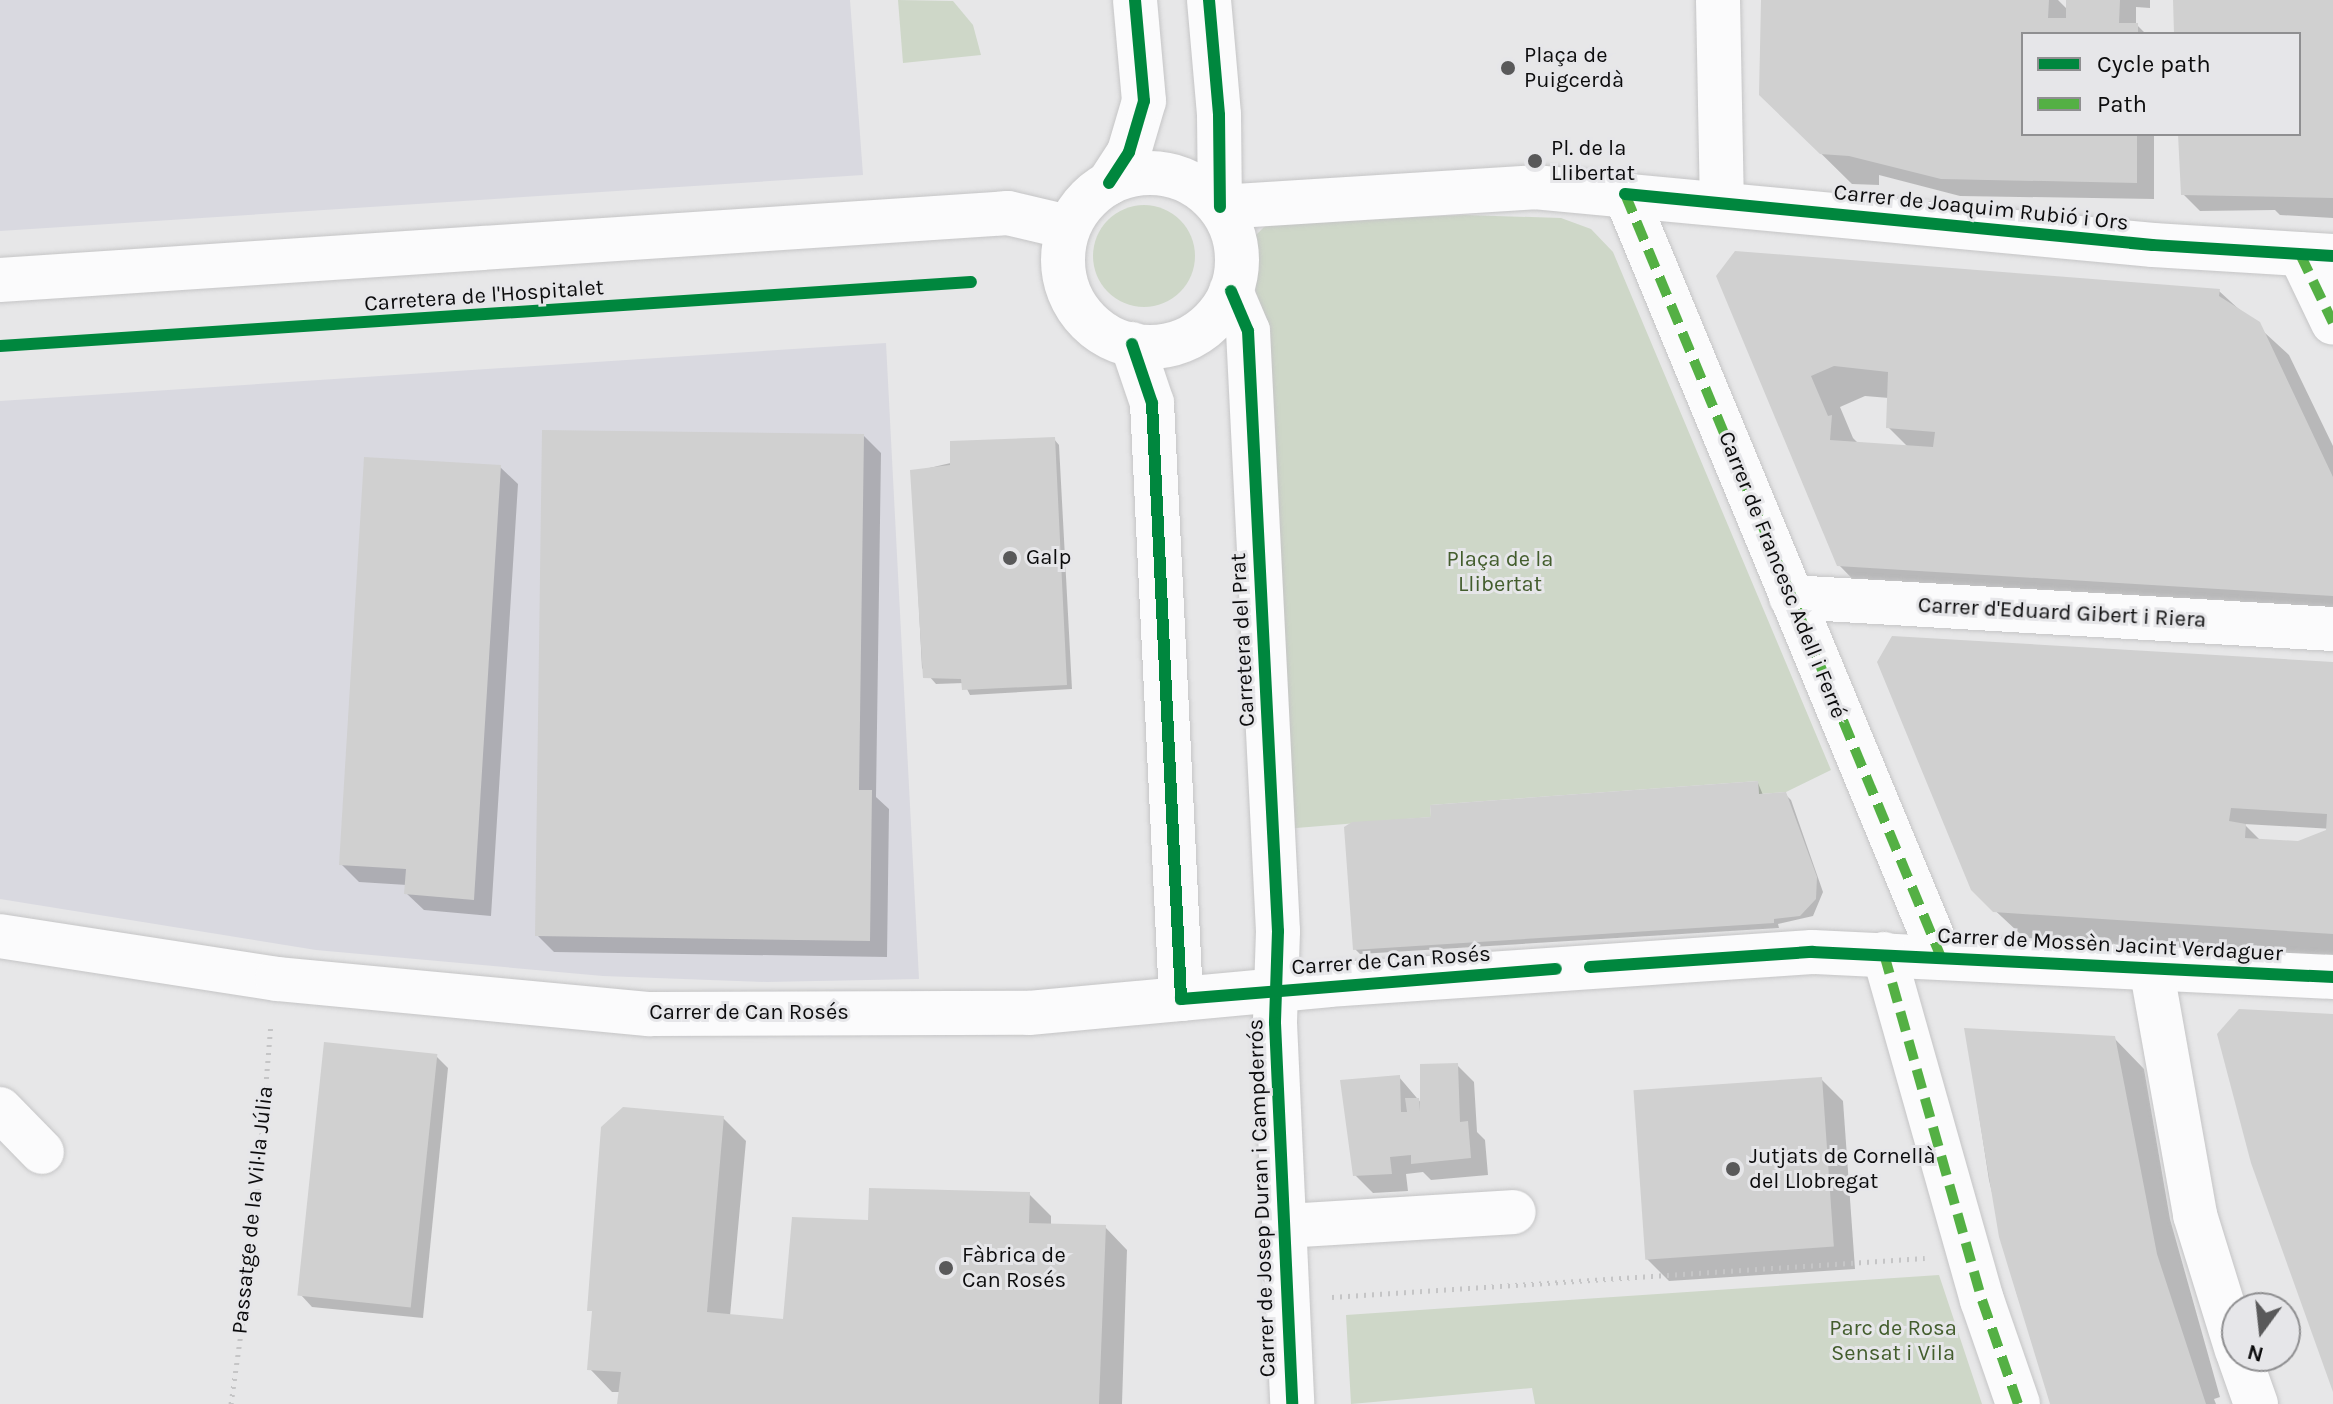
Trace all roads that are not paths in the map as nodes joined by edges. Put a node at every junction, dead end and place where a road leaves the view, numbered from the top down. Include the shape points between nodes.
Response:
1 (1135, 0) edge
2 (1209, 0) edge
3 (1718, 0) edge
4 (1109, 183) junction
5 (1625, 194) junction
6 (1722, 204) junction
7 (1220, 207) junction
8 (1067, 227) junction
9 (2316, 255) edge
10 (0, 280) edge
11 (1231, 291) junction
12 (2333, 323) edge
13 (1132, 344) junction
14 (1791, 597) junction
15 (2333, 629) edge
16 (1, 943) edge
17 (1884, 954) junction
18 (1940, 955) junction
19 (2151, 967) junction
20 (2333, 977) edge
21 (1276, 990) junction
22 (1181, 999) junction
23 (0, 1109) edge
24 (42, 1152) dead end
25 (1514, 1212) dead end
26 (1285, 1226) junction
27 (2221, 1298) edge
28 (2244, 1372) edge
29 (1292, 1404) edge
30 (2018, 1404) edge
31 (2256, 1404) edge

1 - 4 street via 1144,101 1129,152
2 - 7 street
3 - 6 street
4 - 7 street via 1132,175 1172,175 1194,184
4 - 8 street via 1085,201
5 - 6 street, Carrer de Joaquim Rubió i Ors
5 - 7 street, Carrer de Joaquim Rubió i Ors via 1534,187
5 - 14 street, Carrer de Francesc Adell i Ferré
6 - 9 street, Carrer de Joaquim Rubió i Ors
7 - 11 street via 1235,244
8 - 10 street, Carretera de l'Hospitalet via 1008,213
8 - 13 street via 1062,264 1070,295 1107,336
9 - 12 street
11 - 13 street via 1220,315 1185,342
11 - 21 street, Carretera del Prat via 1248,331 1278,931
13 - 22 street via 1152,403
14 - 15 street, Carrer d'Eduard Gibert i Riera
14 - 18 street, Carrer de Francesc Adell i Ferré
16 - 22 street, Carrer de Can Rosés via 292,981 649,1014 1029,1013
17 - 18 street, Carrer de Mossèn Jacint Verdaguer
17 - 21 street, Carrer de Can Rosés via 1812,952
17 - 30 street
18 - 19 street, Carrer de Mossèn Jacint Verdaguer
19 - 20 street, Carrer de Mossèn Jacint Verdaguer
19 - 27 street via 2192,1202
21 - 22 street, Carrer de Can Rosés
21 - 26 street, Carrer de Josep Duran i Campderrós
23 - 24 street
25 - 26 street
26 - 29 street, Carrer de Josep Duran i Campderrós via 1282,1262
28 - 31 street

